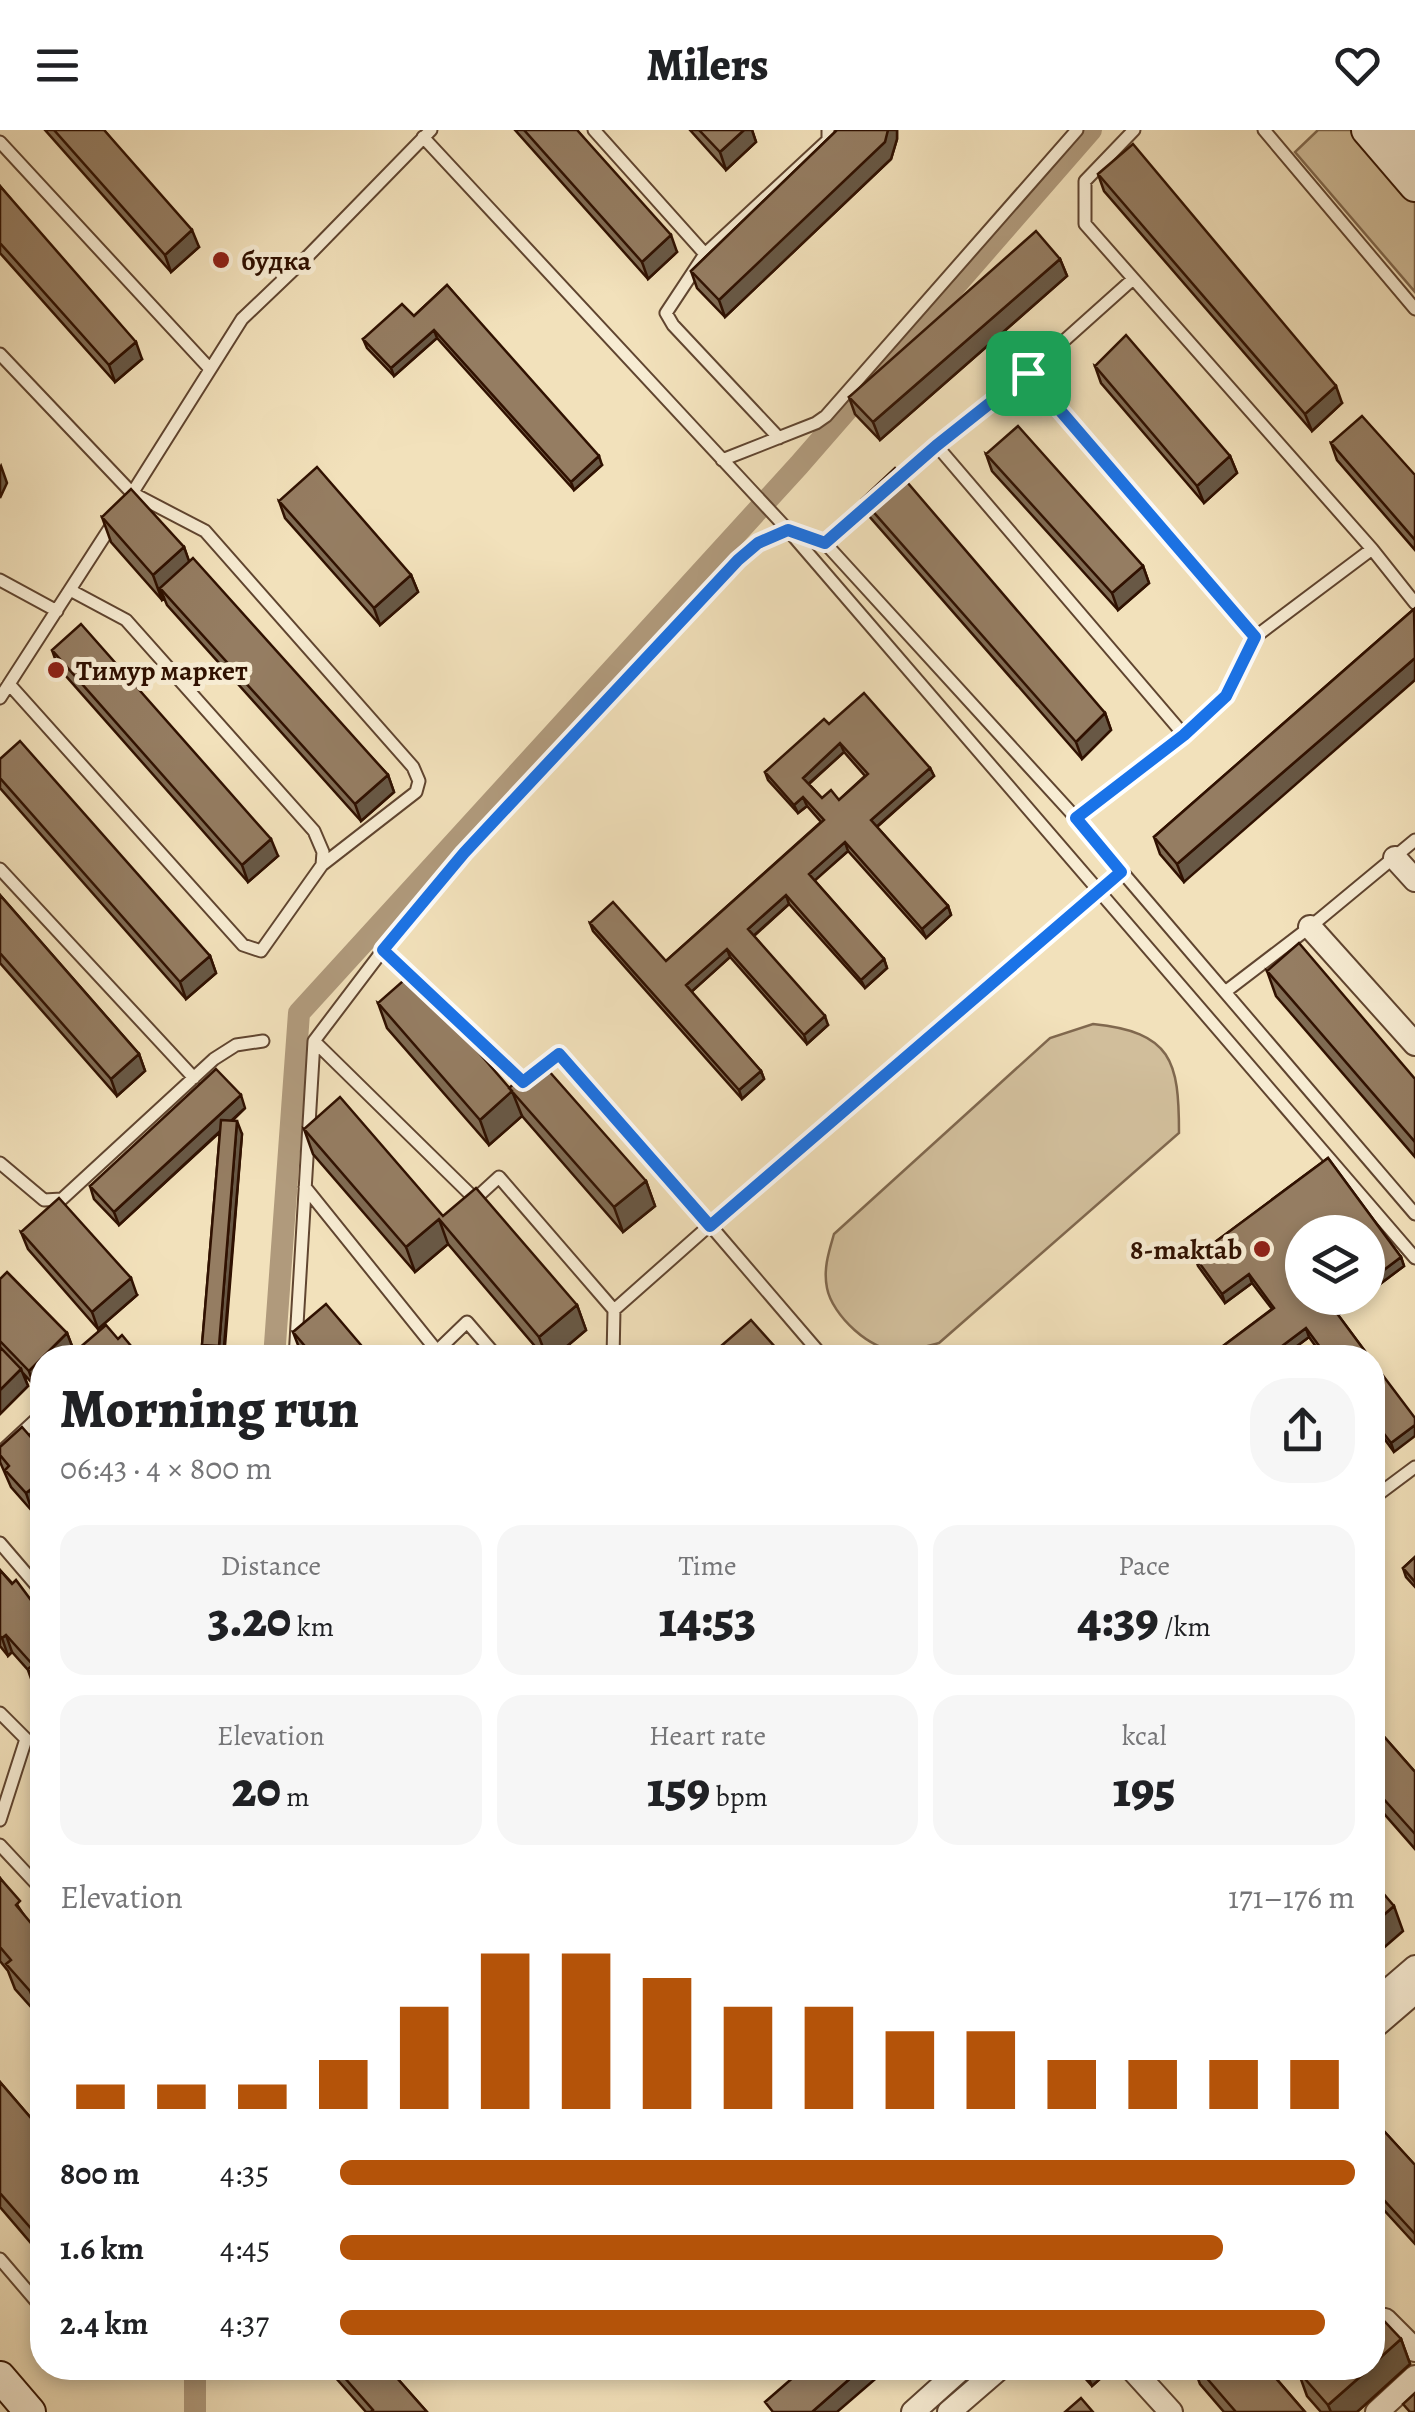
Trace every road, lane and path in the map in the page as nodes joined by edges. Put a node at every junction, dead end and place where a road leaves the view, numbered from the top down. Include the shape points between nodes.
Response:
1 (594, 130) edge
2 (1076, 130) edge
3 (1134, 130) edge
4 (1264, 130) edge
5 (1367, 130) edge
6 (1399, 130) edge
7 (825, 133) edge
8 (427, 134) edge
9 (0, 142) edge
10 (1415, 149) edge
11 (1415, 186) edge
12 (705, 254) junction
13 (1133, 279) junction
14 (1415, 308) edge
15 (0, 354) edge
16 (210, 369) junction
17 (1028, 373) junction
18 (779, 438) junction
19 (936, 446) junction
20 (722, 460) junction
21 (132, 493) junction
22 (788, 530) junction
23 (825, 543) junction
24 (1372, 549) junction
25 (0, 580) edge
26 (70, 590) junction
27 (1415, 603) edge
28 (57, 611) junction
29 (1255, 637) junction
30 (10, 684) junction
31 (0, 698) edge
32 (1184, 735) junction
33 (1076, 818) junction
34 (1415, 840) edge
35 (1396, 858) junction
36 (322, 865) junction
37 (0, 869) edge
38 (1121, 872) junction
39 (1415, 880) edge
40 (1099, 891) junction
41 (1310, 927) junction
42 (383, 950) junction
43 (1225, 992) junction
44 (262, 1040) dead end
45 (314, 1041) junction
46 (1415, 1044) edge
47 (194, 1078) junction
48 (0, 1162) edge
49 (305, 1187) junction
50 (1415, 1214) edge
51 (710, 1226) junction
52 (1415, 1258) edge
53 (614, 1310) junction
54 (295, 1345) edge
55 (432, 1345) edge
56 (443, 1345) edge
57 (487, 1345) edge
58 (613, 1345) edge
59 (813, 1345) edge
60 (30, 1425) edge
61 (0, 1453) edge
62 (1415, 1467) edge
63 (1385, 1489) edge
64 (0, 1543) edge
65 (30, 1578) edge
66 (0, 1713) edge
67 (0, 1820) edge
68 (0, 1845) edge
69 (30, 1877) edge
70 (1415, 1966) edge
71 (1415, 1992) edge
72 (1385, 1993) edge
73 (1385, 2019) edge
74 (0, 2259) edge
75 (30, 2294) edge
76 (1385, 2320) edge
77 (1415, 2350) edge
78 (0, 2377) edge
79 (1415, 2377) edge
80 (948, 2380) edge
81 (986, 2380) edge
82 (1143, 2380) edge
83 (30, 2412) edge
84 (912, 2412) edge
85 (949, 2412) edge
86 (1171, 2412) edge
87 (1376, 2412) edge

1 - 12 lane
2 - 18 lane via 826,416
3 - 13 lane via 1085,180 1085,224
4 - 14 lane
5 - 11 main road
6 - 10 main road
7 - 12 lane
8 - 16 lane via 242,318
8 - 20 lane
9 - 16 lane
12 - 18 lane via 666,313
13 - 17 lane
13 - 24 lane
15 - 21 lane
16 - 21 lane
17 - 19 lane
17 - 29 lane
18 - 20 lane
19 - 23 lane
19 - 32 lane
20 - 22 lane
21 - 26 lane
21 - 36 lane via 205,531 413,766 416,792
22 - 23 lane
22 - 40 lane
22 - 42 lane via 738,560 464,853
23 - 33 lane
24 - 27 lane
24 - 29 lane
25 - 28 lane
26 - 28 lane
26 - 36 lane via 126,620 314,832
28 - 30 lane
29 - 32 lane via 1226,696
30 - 31 lane
30 - 36 lane via 244,945 262,951
32 - 33 lane
33 - 38 lane
34 - 35 lane
35 - 39 street
35 - 41 lane
37 - 47 lane
38 - 40 lane
38 - 43 lane
40 - 51 lane
40 - 52 lane
41 - 43 lane
41 - 46 street
42 - 45 lane
42 - 51 lane via 523,1082 559,1054
43 - 50 lane
44 - 47 lane via 236,1045
45 - 49 lane
45 - 53 lane via 475,1199 499,1178
47 - 48 lane via 62,1200 44,1200
49 - 54 lane
49 - 55 lane
51 - 53 lane
51 - 59 lane
53 - 58 lane
56 - 57 lane via 467,1322
60 - 61 lane
62 - 63 lane
64 - 65 lane
66 - 67 lane via 26,1740
68 - 69 lane
70 - 72 street
71 - 73 street
74 - 75 lane
76 - 77 street
78 - 83 main road
79 - 87 street
80 - 84 street
81 - 85 street
82 - 86 street

